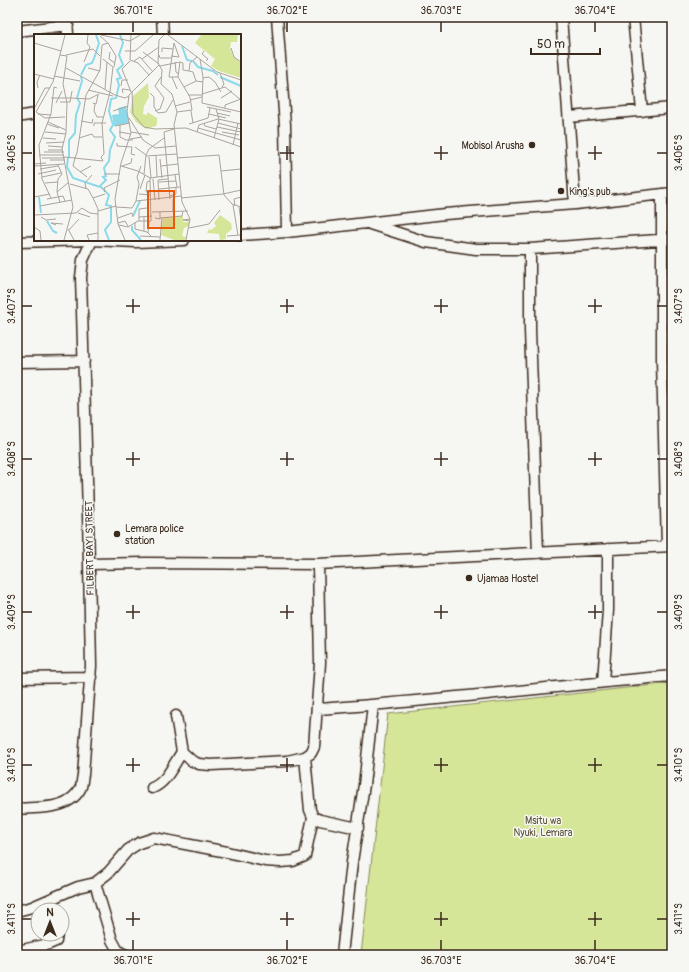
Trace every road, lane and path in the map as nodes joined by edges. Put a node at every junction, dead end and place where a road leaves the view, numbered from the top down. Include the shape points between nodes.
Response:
1 (162, 17) edge
2 (277, 17) edge
3 (560, 17) edge
4 (633, 17) edge
5 (68, 26) edge
6 (17, 31) edge
7 (163, 34) edge
8 (672, 108) edge
9 (642, 111) junction
10 (34, 114) edge
11 (17, 117) edge
12 (569, 117) junction
13 (667, 193) edge
14 (575, 204) junction
15 (366, 223) junction
16 (287, 232) junction
17 (241, 235) edge
18 (667, 239) edge
19 (54, 241) edge
20 (92, 241) edge
21 (114, 241) edge
22 (160, 241) edge
23 (17, 242) edge
24 (530, 250) junction
25 (84, 361) junction
26 (17, 362) edge
27 (670, 546) edge
28 (608, 549) junction
29 (538, 553) junction
30 (89, 564) junction
31 (318, 564) junction
32 (91, 676) junction
33 (672, 676) edge
34 (17, 678) edge
35 (603, 682) junction
36 (372, 705) junction
37 (317, 709) junction
38 (176, 716) dead end
39 (182, 752) junction
40 (305, 757) junction
41 (152, 788) dead end
42 (17, 809) edge
43 (313, 817) junction
44 (358, 828) junction
45 (95, 883) junction
46 (50, 899) junction
47 (51, 902) edge
48 (17, 911) edge
49 (54, 942) edge
50 (18, 950) edge
51 (121, 954) edge
52 (342, 955) edge

1 - 7 street
2 - 16 street via 285,125
3 - 12 street
4 - 9 street
5 - 6 street
8 - 9 street
9 - 12 street
10 - 11 street
12 - 14 street
13 - 14 street
13 - 18 street
14 - 15 street
15 - 16 street
15 - 24 street via 426,242 476,249
16 - 17 street
18 - 24 street
18 - 27 street via 662,361
19 - 23 street
20 - 25 street, FILBERT BAYI STREET via 83,260 81,277
21 - 22 street
24 - 29 street via 530,330
25 - 26 street
25 - 30 street, FILBERT BAYI STREET
27 - 28 street
28 - 29 street
28 - 35 street via 608,610
29 - 31 street
30 - 31 street
30 - 32 street, FILBERT BAYI STREET
31 - 37 street via 320,663
32 - 34 street
32 - 42 street, FILBERT BAYI STREET via 81,787 66,803
33 - 35 street
35 - 36 street
36 - 37 street
36 - 44 street
37 - 40 street via 314,747
38 - 39 street
39 - 40 street via 192,761 211,765 288,761
39 - 41 street via 165,779
40 - 43 street via 310,810
43 - 44 street
43 - 45 street via 305,856 293,862 265,861 154,838 128,850 108,873
44 - 52 street
45 - 46 street
45 - 51 street via 112,940
46 - 47 street
46 - 48 street
49 - 50 street

